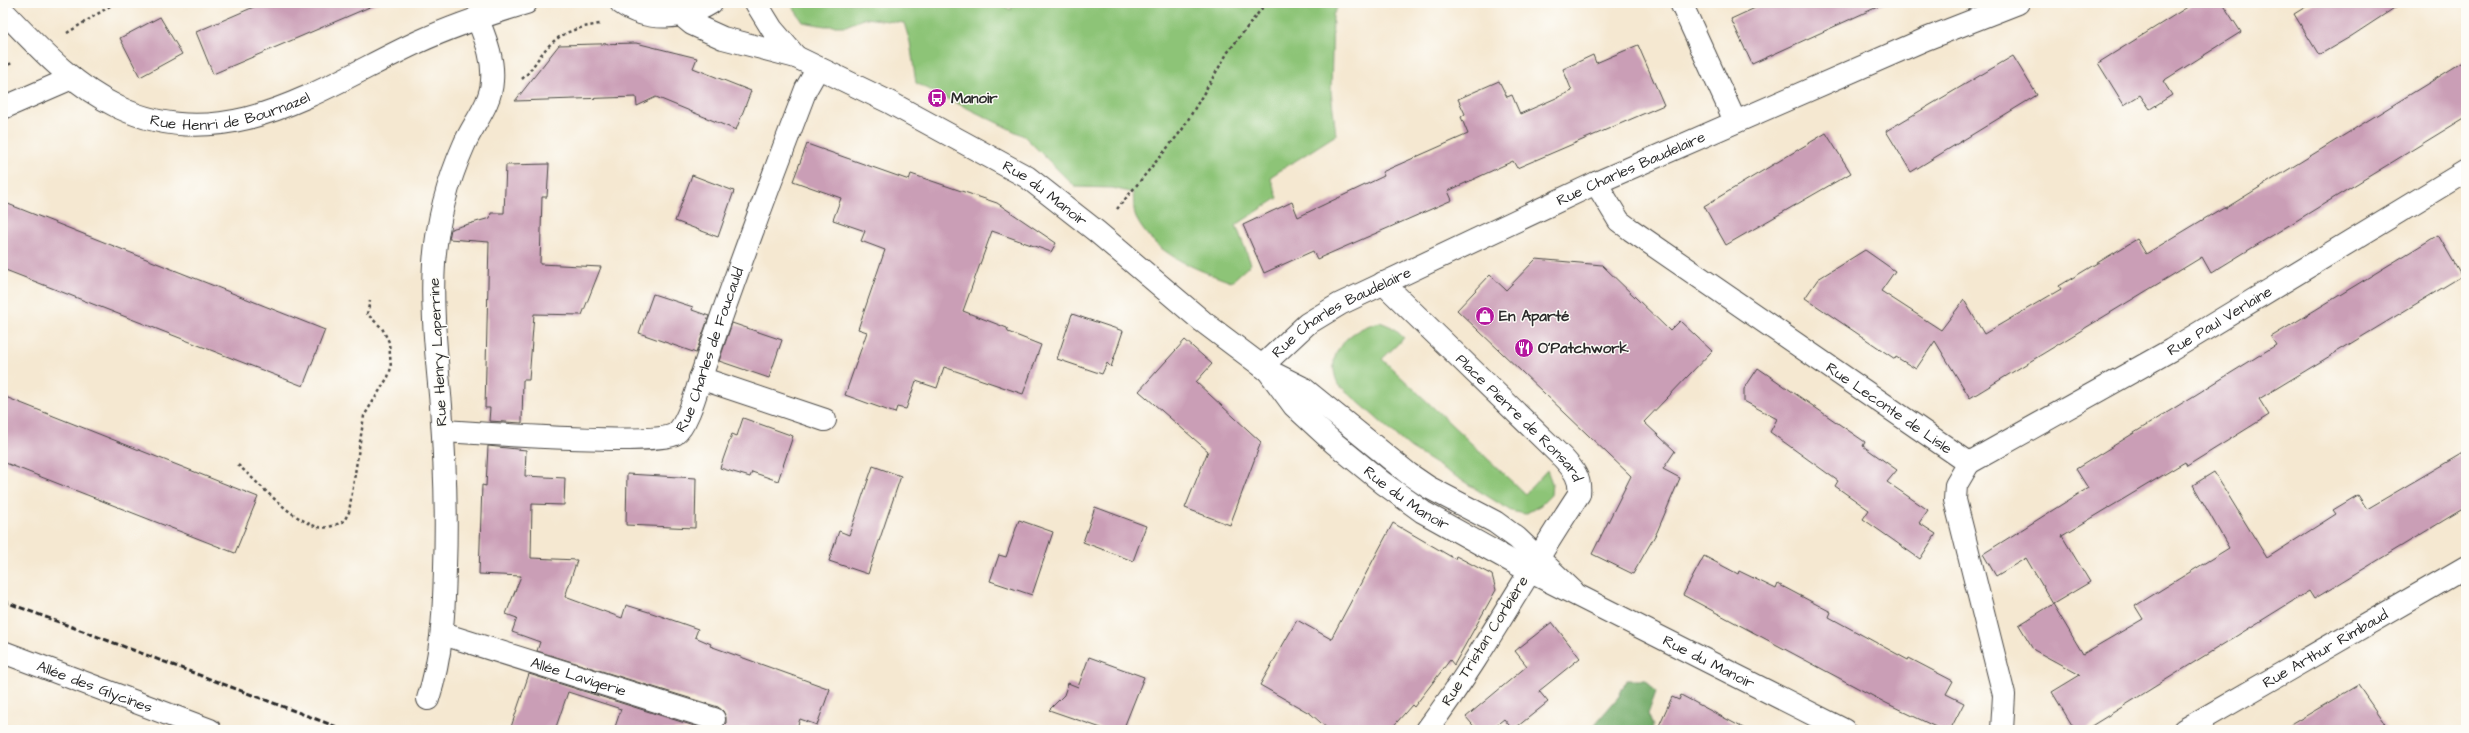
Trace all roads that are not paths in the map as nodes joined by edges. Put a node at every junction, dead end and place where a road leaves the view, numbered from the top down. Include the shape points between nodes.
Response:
1 (494, 3) edge
2 (526, 3) edge
3 (711, 3) edge
4 (756, 3) edge
5 (1681, 3) edge
6 (2018, 3) edge
7 (622, 4) edge
8 (3, 11) edge
9 (681, 15) junction
10 (477, 17) junction
11 (796, 57) junction
12 (818, 68) junction
13 (72, 78) junction
14 (3, 108) edge
15 (1735, 121) junction
16 (2466, 171) edge
17 (1596, 183) junction
18 (1383, 283) junction
19 (1265, 368) junction
20 (700, 378) junction
21 (825, 420) dead end
22 (443, 431) junction
23 (1969, 463) junction
24 (1534, 564) junction
25 (2466, 566) edge
26 (443, 634) junction
27 (3, 652) edge
28 (428, 699) dead end
29 (714, 719) dead end
30 (210, 730) edge
31 (1427, 730) edge
32 (1844, 730) edge
33 (2002, 730) edge
34 (2184, 730) edge

1 - 10 street, Rue Henri de Bournazel
2 - 10 street, Rue Henri de Bournazel
3 - 9 street
4 - 11 street, Rue du Manoir via 772,29
5 - 15 street
6 - 15 street, Rue Charles Baudelaire via 1926,39
7 - 9 street via 652,15
8 - 13 street, Rue Henri de Bournazel
9 - 11 street, Rue du Manoir via 692,24 722,38
10 - 13 street, Rue Henri de Bournazel via 417,42 269,112 221,125 169,123 142,116 118,107
10 - 22 street, Rue Henry Laperrine via 490,53 490,96 472,128 456,165 436,242 434,314
11 - 12 street, Rue du Manoir
12 - 19 street, Rue du Manoir via 1012,167 1043,187 1202,321
12 - 20 street, Rue Charles de Foucauld via 806,89
13 - 14 street
15 - 17 street, Rue Charles Baudelaire
16 - 23 street, Rue Paul Verlaine via 2172,350
17 - 18 street, Rue Charles Baudelaire
17 - 23 street, Rue Leconte de Lisle via 1619,220 1631,230
18 - 19 street, Rue Charles Baudelaire via 1307,324
18 - 24 street, Place Pierre de Ronsard via 1563,458 1577,475 1579,494
19 - 24 street, Rue du Manoir via 1294,406 1334,444 1383,483 1423,512
20 - 21 street
20 - 22 street, Rue Charles de Foucauld via 685,420 675,434 666,437 590,438
22 - 26 street, Rue Henry Laperrine via 446,519
23 - 33 street, Rue Leconte de Lisle via 1956,485 1956,500 2002,688
24 - 31 street, Rue Tristan Corbière via 1471,666
24 - 32 street, Rue du Manoir via 1573,591
25 - 34 street, Rue Arthur Rimbaud
26 - 28 street, Rue Henry Laperrine
26 - 29 street, Allée Lavigerie
27 - 30 street, Allée des Glycines

